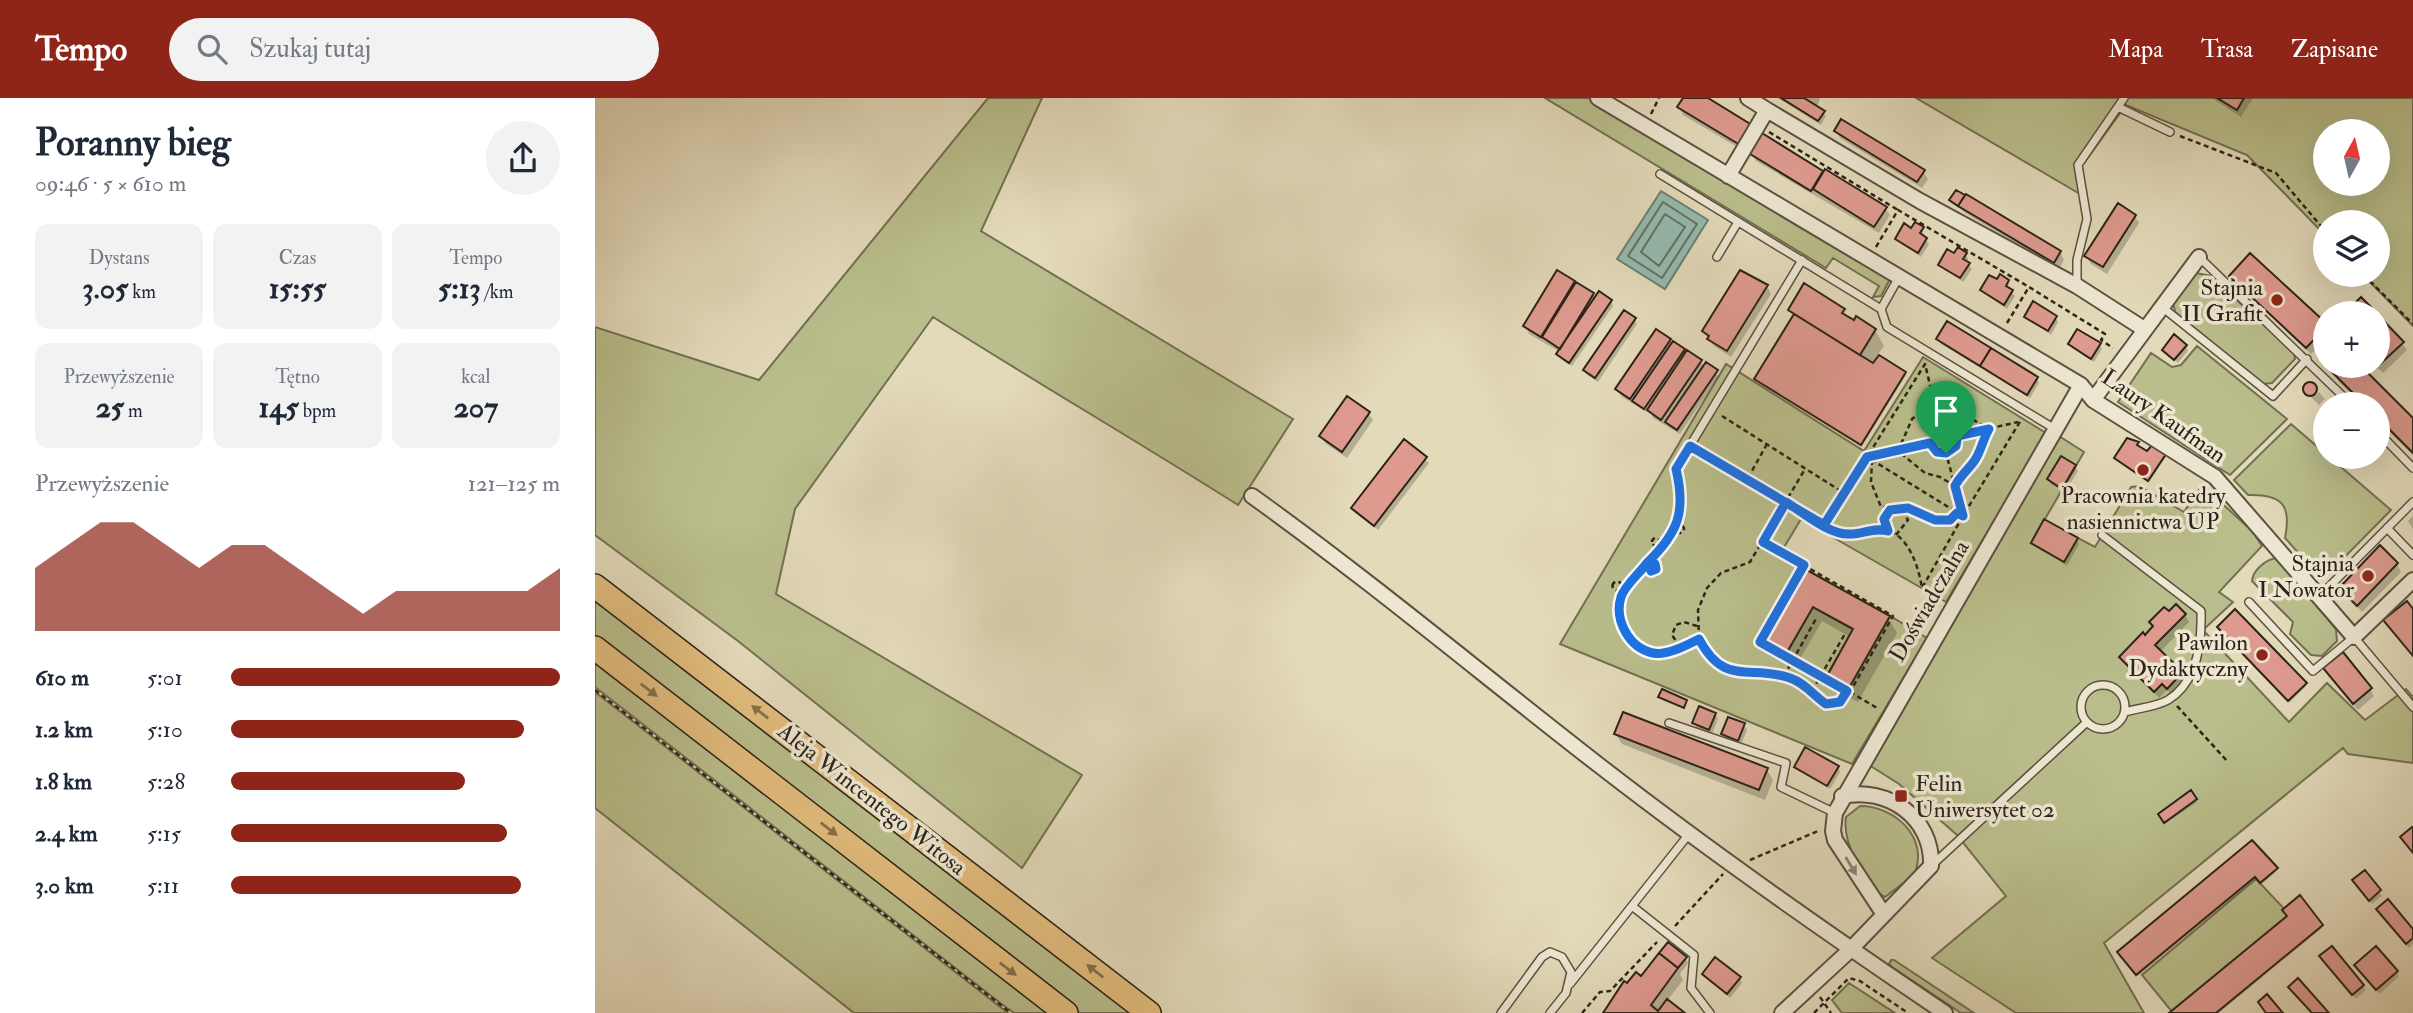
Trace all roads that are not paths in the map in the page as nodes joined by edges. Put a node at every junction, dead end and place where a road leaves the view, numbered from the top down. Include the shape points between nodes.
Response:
1 (1598, 98) edge
2 (1748, 98) edge
3 (2124, 98) edge
4 (2118, 107) junction
5 (1767, 110) junction
6 (2170, 132) road end
7 (1660, 174) dead end
8 (1728, 176) junction
9 (1738, 222) junction
10 (1717, 257) dead end
11 (2199, 257) joint
12 (1802, 260) junction
13 (1899, 277) junction
14 (2077, 286) junction
15 (2161, 307) junction
16 (1881, 309) junction
17 (2144, 329) junction
18 (2307, 359) junction
19 (2081, 385) junction
20 (2339, 392) edge
21 (2093, 400) junction
22 (2056, 429) junction
23 (2390, 444) edge
24 (2413, 468) edge
25 (1676, 469) road end
26 (1252, 496) dead end
27 (2413, 502) edge
28 (2387, 528) junction
29 (2102, 535) dead end
30 (2413, 555) edge
31 (2413, 580) edge
32 (595, 586) edge
33 (2319, 597) junction
34 (2249, 603) dead end
35 (2354, 637) junction
36 (595, 648) edge
37 (2413, 707) edge
38 (2125, 712) junction
39 (2087, 722) junction
40 (1669, 723) dead end
41 (1842, 796) junction
42 (1834, 819) junction
43 (1690, 833) junction
44 (1931, 866) junction
45 (1632, 906) junction
46 (1883, 913) junction
47 (1849, 951) junction
48 (1570, 984) junction
49 (1066, 1013) edge
50 (1149, 1013) edge
51 (1501, 1013) edge
52 (1549, 1013) edge
53 (1710, 1013) edge
54 (1782, 1013) edge
55 (1945, 1013) edge

1 - 8 street
2 - 5 street
3 - 4 lane
4 - 6 lane
4 - 14 lane via 2078,165 2087,219 2077,260
5 - 8 street
5 - 14 street via 1920,201
7 - 9 lane
8 - 13 street
9 - 10 lane
9 - 12 lane
11 - 15 street
11 - 18 lane
12 - 16 lane
12 - 25 lane
13 - 16 lane
13 - 19 street
14 - 17 street
15 - 17 street
15 - 18 lane via 2273,396
16 - 22 lane via 1887,327
17 - 21 street
18 - 20 lane
19 - 21 street, Laury Kaufman
19 - 22 street, Doświadczalna
21 - 33 street, Laury Kaufman via 2215,477
22 - 41 street, Doświadczalna
23 - 24 lane
26 - 43 street
27 - 28 lane
28 - 30 lane
28 - 33 lane
29 - 38 lane via 2201,611 2200,640 2183,685 2170,698
31 - 35 street
50 -> 32 main road, Aleja Wincentego Witosa
33 - 35 street, Laury Kaufman
34 - 35 lane via 2313,670
35 - 37 lane, Laury Kaufman
36 -> 49 main road
38 - 39 lane via 2111,728 2095,728
38 - 39 lane via 2117,690 2099,685 2082,699 2081,713
39 - 44 lane
40 - 42 lane via 1786,763 1781,787
41 - 42 street, Doświadczalna
41 - 44 street via 1876,794 1901,807 1927,836
42 -> 46 street via 1835,840
43 - 45 lane
43 - 47 street
44 - 46 street
45 - 48 lane
45 - 53 lane via 1694,955 1691,988
46 - 47 street
47 - 54 street
47 - 55 street
48 - 51 lane via 1571,972 1562,957 1550,952
48 - 52 lane

